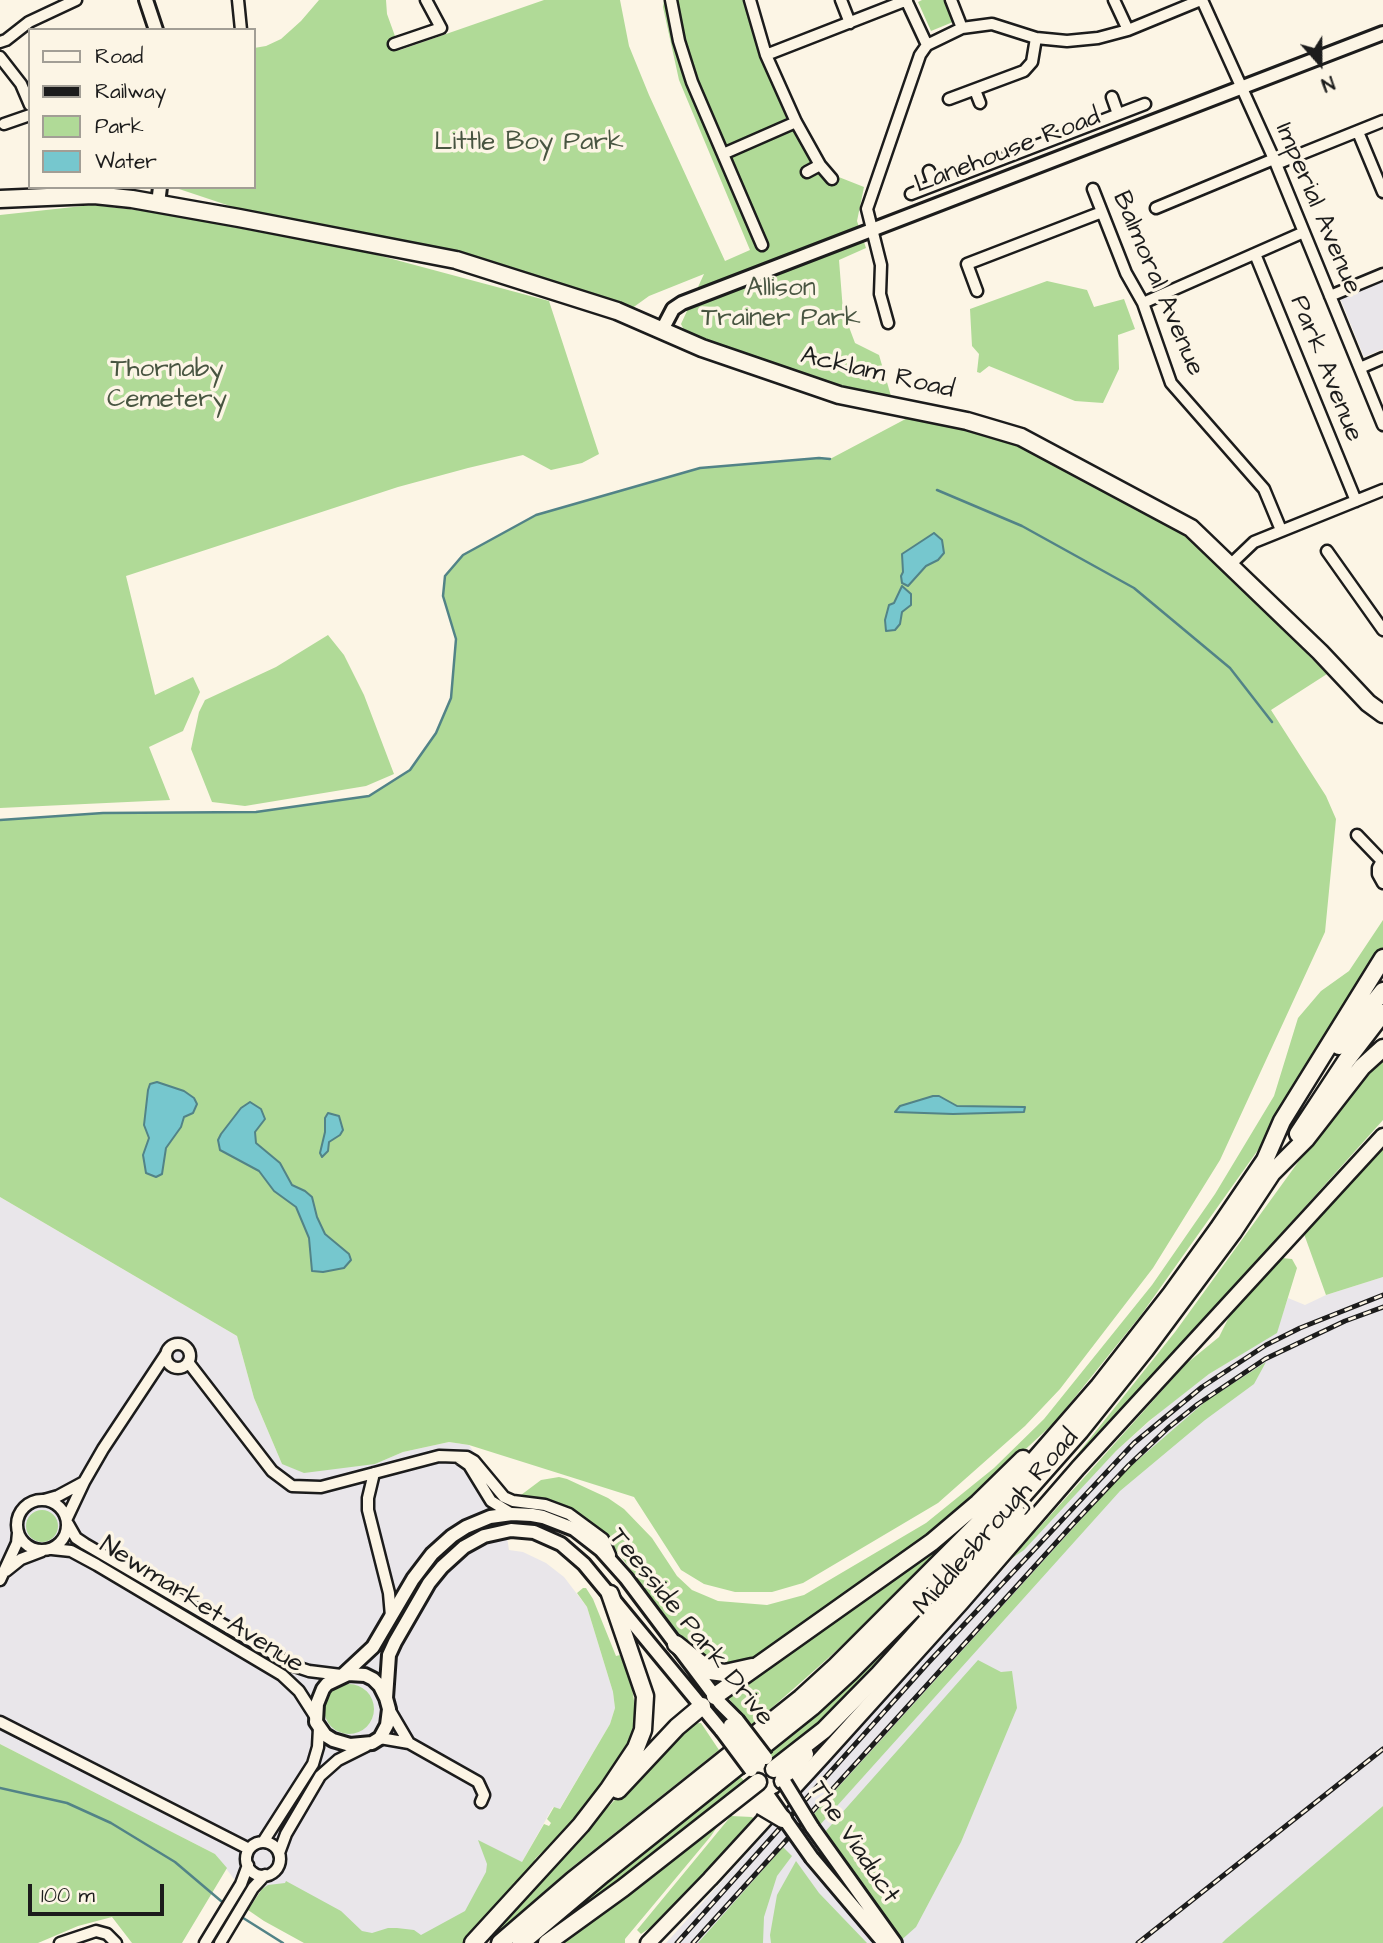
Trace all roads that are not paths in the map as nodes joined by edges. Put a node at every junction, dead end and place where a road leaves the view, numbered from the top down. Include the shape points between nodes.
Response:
1 (76, 0) edge
2 (146, 0) edge
3 (238, 0) edge
4 (426, 0) edge
5 (671, 0) edge
6 (750, 0) edge
7 (841, 0) edge
8 (907, 0) edge
9 (951, 0) edge
10 (1114, 0) edge
11 (1201, 0) edge
12 (850, 23) junction
13 (155, 28) edge
14 (241, 28) edge
15 (962, 28) junction
16 (1128, 30) junction
17 (1383, 33) edge
18 (1036, 38) junction
19 (0, 42) edge
20 (394, 44) dead end
21 (927, 46) junction
22 (766, 55) junction
23 (0, 57) edge
24 (1242, 88) junction
25 (975, 90) junction
26 (1112, 97) dead end
27 (949, 99) dead end
28 (28, 100) edge
29 (980, 103) dead end
30 (1145, 104) dead end
31 (1118, 114) junction
32 (28, 116) edge
33 (1383, 121) edge
34 (796, 122) junction
35 (4, 124) dead end
36 (1358, 132) junction
37 (1024, 151) junction
38 (723, 154) junction
39 (1275, 161) junction
40 (820, 165) junction
41 (1031, 169) junction
42 (929, 171) dead end
43 (807, 172) dead end
44 (832, 179) dead end
45 (934, 185) junction
46 (92, 189) edge
47 (1093, 189) dead end
48 (1383, 192) edge
49 (911, 194) dead end
50 (159, 195) edge
51 (61, 196) junction
52 (0, 199) edge
53 (1156, 208) dead end
54 (1102, 212) junction
55 (872, 229) junction
56 (1304, 232) junction
57 (762, 245) dead end
58 (1255, 254) junction
59 (1383, 274) edge
60 (977, 291) dead end
61 (1331, 296) junction
62 (1143, 303) junction
63 (888, 323) dead end
64 (662, 330) junction
65 (1383, 358) edge
66 (1360, 368) junction
67 (1383, 424) edge
68 (1383, 490) edge
69 (1356, 501) junction
70 (1281, 530) junction
71 (1327, 551) dead end
72 (1231, 564) junction
73 (1383, 630) edge
74 (1383, 714) edge
75 (1357, 835) dead end
76 (1383, 884) edge
77 (1383, 958) edge
78 (1383, 992) edge
79 (1383, 1013) edge
80 (1383, 1048) edge
81 (1383, 1136) edge
82 (1269, 1166) junction
83 (166, 1354) junction
84 (188, 1362) junction
85 (172, 1367) junction
86 (149, 1380) junction
87 (1098, 1386) junction
88 (1080, 1431) junction
89 (456, 1456) junction
90 (374, 1473) junction
91 (84, 1482) junction
92 (44, 1500) junction
93 (512, 1514) junction
94 (67, 1521) junction
95 (18, 1533) junction
96 (48, 1550) junction
97 (614, 1563) junction
98 (3, 1576) edge
99 (610, 1594) junction
100 (391, 1616) junction
101 (676, 1644) junction
102 (757, 1665) junction
103 (342, 1675) junction
104 (712, 1702) junction
105 (388, 1704) junction
106 (0, 1721) edge
107 (317, 1722) junction
108 (730, 1725) junction
109 (376, 1740) junction
110 (409, 1743) junction
111 (768, 1773) junction
112 (481, 1801) dead end
113 (765, 1802) junction
114 (728, 1806) junction
115 (783, 1819) joint
116 (581, 1825) junction
117 (263, 1842) junction
118 (249, 1849) junction
119 (279, 1853) junction
120 (248, 1865) junction
121 (265, 1875) junction
122 (221, 1940) edge
123 (60, 1943) edge
124 (117, 1943) edge
125 (205, 1943) edge
126 (472, 1943) edge
127 (500, 1943) edge
128 (521, 1943) edge
129 (547, 1943) edge
130 (648, 1943) edge
131 (884, 1943) edge
132 (895, 1943) edge

1 - 19 street
2 - 13 street
3 - 14 street
4 - 20 street via 441,28
5 - 38 street via 687,69
6 - 22 street
7 - 12 street
8 - 12 street
8 - 21 street
9 - 15 street
10 - 16 street
11 - 16 street
11 - 24 street, Imperial Avenue
12 - 22 street
15 - 18 street via 992,24
15 - 21 street
16 - 18 street via 1067,41
17 - 24 street, Lanehouse Road
18 - 25 street via 1032,62 1024,71
21 - 55 street via 872,191 867,209
22 - 34 street
23 - 28 street
24 - 39 street, Imperial Avenue
24 - 41 street, Lanehouse Road
25 - 27 street
25 - 29 street
26 - 31 street
30 - 31 street
31 - 37 street
32 - 35 street
33 - 36 street
34 - 38 street
34 - 40 street
36 - 39 street
36 - 48 street
37 - 41 street
37 - 45 street
38 - 57 street via 760,228
39 - 53 street
39 - 56 street, Imperial Avenue
40 - 43 street
40 - 44 street
41 - 55 street, Lanehouse Road
42 - 45 street
45 - 49 street
46 - 51 street
47 - 54 street, Balmoral Avenue
50 - 51 main road, Acklam Road
50 - 64 main road, Acklam Road via 456,260 617,310
51 - 52 main road, Acklam Road
54 - 60 street via 967,264
54 - 62 street, Balmoral Avenue
55 - 63 street
55 - 64 street, Lanehouse Road via 682,303 673,309
56 - 58 street
56 - 61 street, Imperial Avenue
58 - 62 street
58 - 69 street, Park Avenue
59 - 61 street
61 - 66 street, Imperial Avenue
62 - 70 street, Balmoral Avenue via 1171,383 1264,489
64 - 72 main road, Acklam Road via 839,395 1021,437 1191,528
65 - 66 street
66 - 67 street, Imperial Avenue
68 - 69 street
69 - 70 street
70 - 72 street via 1254,542
71 - 73 street
72 - 74 main road, Acklam Road
75 - 76 street via 1382,861 1378,874
77 - 82 main road via 1282,1121
78 - 82 main road via 1345,1036
79 - 82 main road
80 - 82 main road via 1306,1139
81 - 130 main road, Middlesbrough Road
82 - 87 main road
82 - 88 main road via 1181,1304
83 - 84 street via 173,1345 183,1345 189,1352
83 - 85 street
83 - 86 street
84 - 85 street
84 - 90 street via 272,1471 292,1486 321,1487
85 - 86 street
86 - 91 street
87 - 102 main road via 932,1542
87 - 127 main road via 984,1518 836,1666
88 - 111 main road via 1057,1468 989,1552 879,1674 824,1730
88 - 128 main road via 996,1526 850,1672 777,1737
89 - 90 street
89 - 93 street via 469,1465 491,1501
89 - 97 street via 474,1461 504,1497 569,1514 603,1539
90 - 100 street via 369,1510
91 - 92 street
91 - 94 street
92 - 94 street via 62,1509
92 - 95 street via 21,1512
93 - 97 street, Teesside Park Drive via 543,1517 574,1529
93 - 100 street, Teesside Park Drive via 478,1522 452,1536 432,1554
94 - 96 street via 64,1539
94 - 103 street, Newmarket Avenue via 85,1544 294,1666
95 - 96 street via 33,1549
95 - 98 street
96 - 98 street via 21,1559
96 - 107 street, Newmarket Avenue via 71,1551 282,1675 299,1691
97 - 101 street, Teesside Park Drive
99 - 104 street, Teesside Park Drive
99 - 105 street, Teesside Park Drive via 572,1552 549,1537 511,1530 472,1542 453,1555 429,1583 395,1642 389,1655
99 - 116 main road via 643,1688 643,1730 625,1766
100 - 103 street, Teesside Park Drive via 373,1647
101 - 102 main road via 710,1671 725,1673
101 - 104 street, Teesside Park Drive
102 - 104 main road
103 - 105 street via 373,1679
103 - 107 street via 323,1689
104 - 108 street
104 - 108 street, Teesside Park Drive
104 - 116 main road via 677,1727
105 - 109 street via 387,1725
105 - 110 street
106 - 118 street
107 - 109 street via 333,1740 349,1745
107 - 117 street via 313,1764
108 - 111 street, bridge
109 - 110 street
109 - 119 street via 338,1760 320,1776
110 - 112 street via 478,1783 484,1795
111 - 113 street, The Viaduct
111 - 114 main road
111 - 132 street, The Viaduct, bridge
113 - 114 main road
113 - 115 main road, bridge
114 - 129 main road
115 - 131 street, The Viaduct, bridge
116 - 126 main road
117 - 118 street
117 - 119 street
118 - 120 street
119 - 121 street via 278,1866
120 - 121 street
120 - 125 street
121 - 122 street
123 - 124 street via 96,1931

